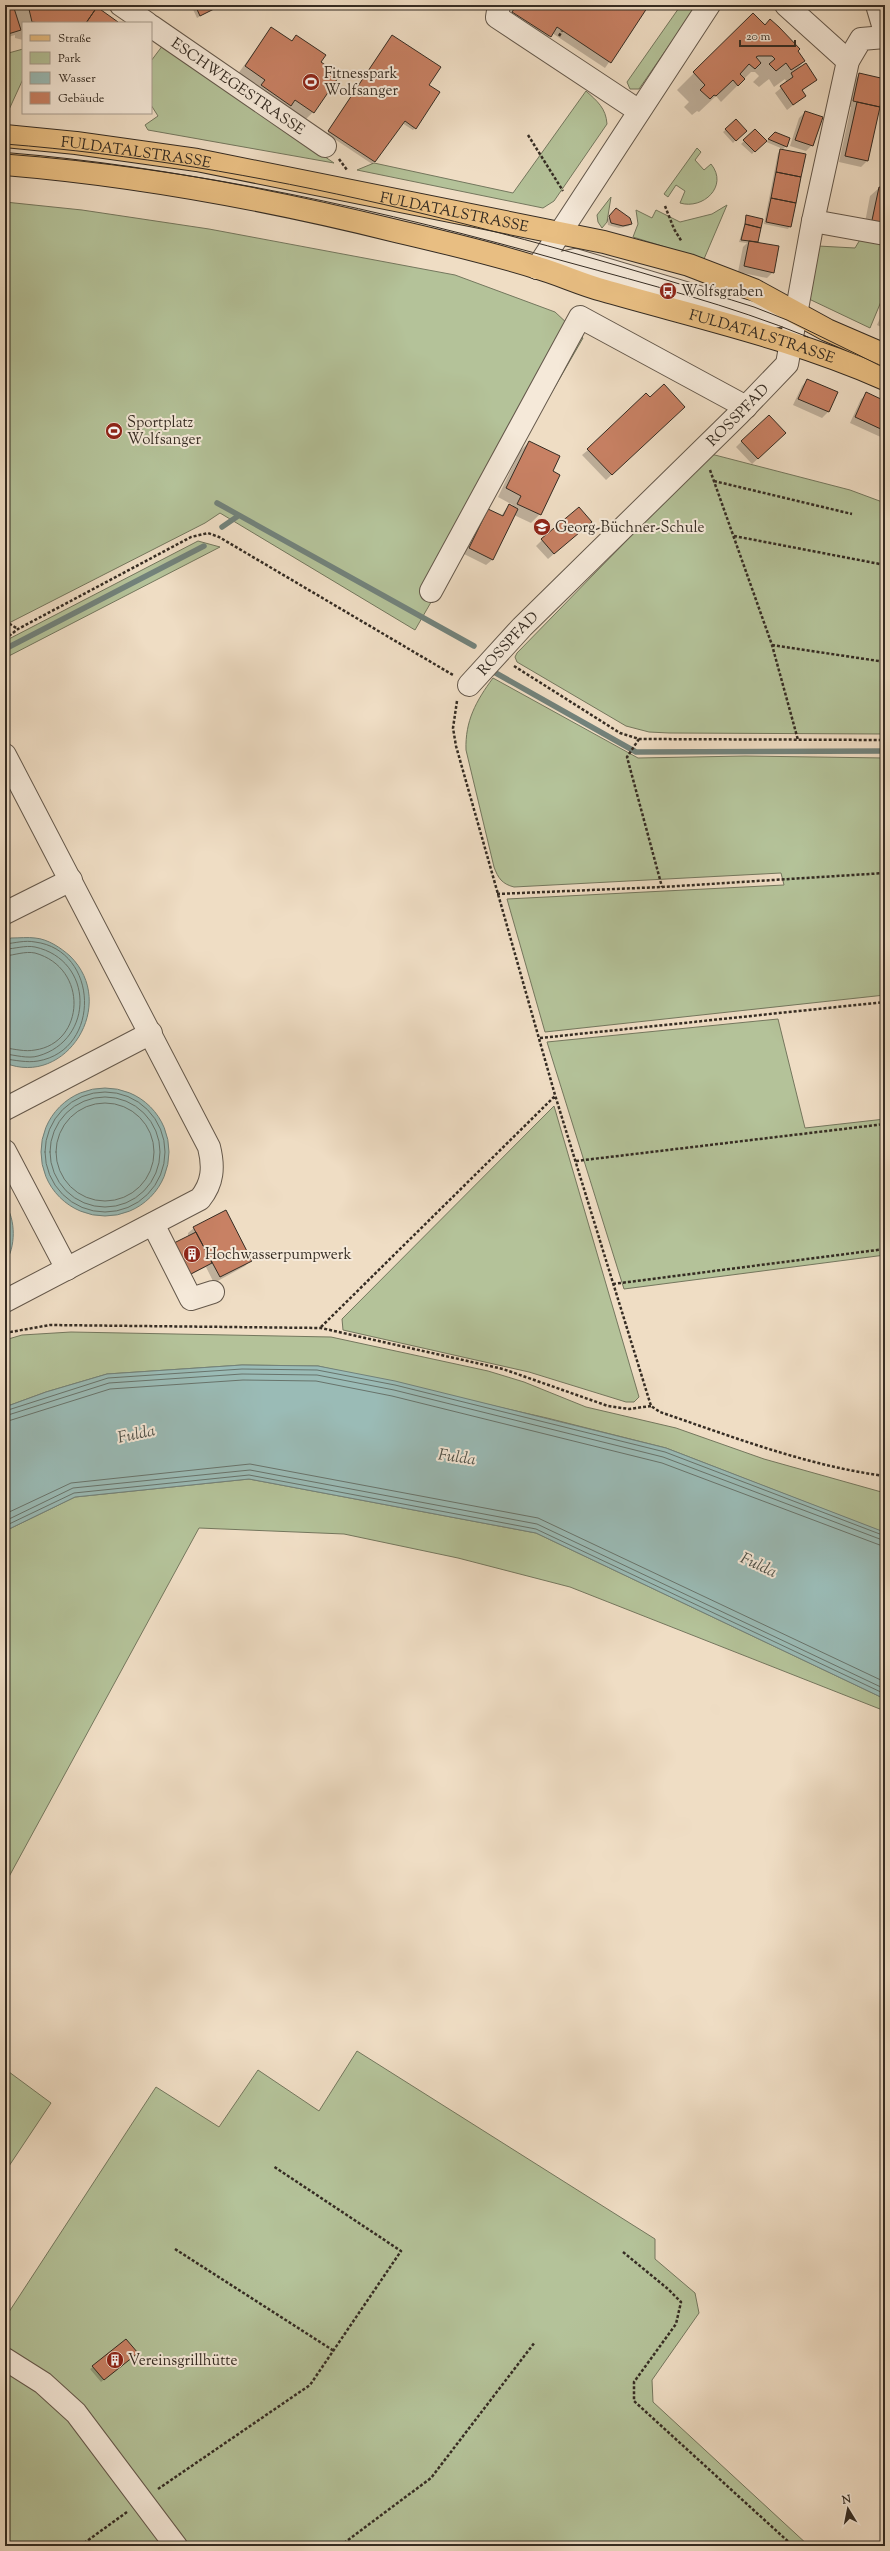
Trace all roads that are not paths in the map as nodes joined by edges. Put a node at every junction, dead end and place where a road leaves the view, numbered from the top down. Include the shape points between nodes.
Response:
1 (121, 5) edge
2 (499, 5) edge
3 (709, 5) edge
4 (786, 5) edge
5 (877, 5) edge
6 (146, 22) edge
7 (152, 27) edge
8 (885, 32) edge
9 (885, 37) edge
10 (848, 61) junction
11 (639, 111) junction
12 (5, 136) edge
13 (325, 146) dead end
14 (5, 164) edge
15 (813, 221) junction
16 (560, 232) junction
17 (885, 234) edge
18 (575, 260) junction
19 (537, 268) junction
20 (797, 312) junction
21 (769, 318) junction
22 (791, 344) junction
23 (885, 355) edge
24 (885, 379) edge
25 (746, 407) junction
26 (431, 591) dead end
27 (469, 684) road end
28 (5, 755) edge
29 (71, 880) junction
30 (5, 913) edge
31 (151, 1033) junction
32 (5, 1109) edge
33 (5, 1151) edge
34 (153, 1224) junction
35 (67, 1269) junction
36 (213, 1292) dead end
37 (5, 1301) edge
38 (5, 2359) edge
39 (176, 2546) edge

1 - 6 street
2 - 11 street via 497,17
3 - 11 street
4 - 10 street
5 - 8 street
7 - 13 street, ESCHWEGESTRASSE
9 - 10 street, ROSSPFAD via 861,39
10 - 15 street, ROSSPFAD
11 - 16 street
12 - 16 main road, FULDATALSTRASSE via 197,160
14 - 19 main road, FULDATALSTRASSE via 104,174 251,198 344,218
15 - 17 street
15 - 20 street, ROSSPFAD
16 - 18 street
16 - 19 street
16 - 20 main road, FULDATALSTRASSE via 688,265 754,290
18 - 19 street
18 - 21 street
19 - 22 main road, FULDATALSTRASSE via 590,287
20 - 21 street
20 - 22 street, ROSSPFAD
20 - 23 main road, FULDATALSTRASSE via 827,330
21 - 22 street
22 - 24 main road, FULDATALSTRASSE
22 - 25 street, ROSSPFAD via 787,364
25 - 26 street via 580,317
25 - 27 street, ROSSPFAD via 527,621
28 - 29 street
29 - 30 street
29 - 31 street
31 - 32 street
31 - 34 street via 209,1147 213,1162 210,1187 200,1199
33 - 35 street
34 - 35 street
34 - 36 street via 191,1299
35 - 37 street
38 - 39 street via 43,2383 76,2414

